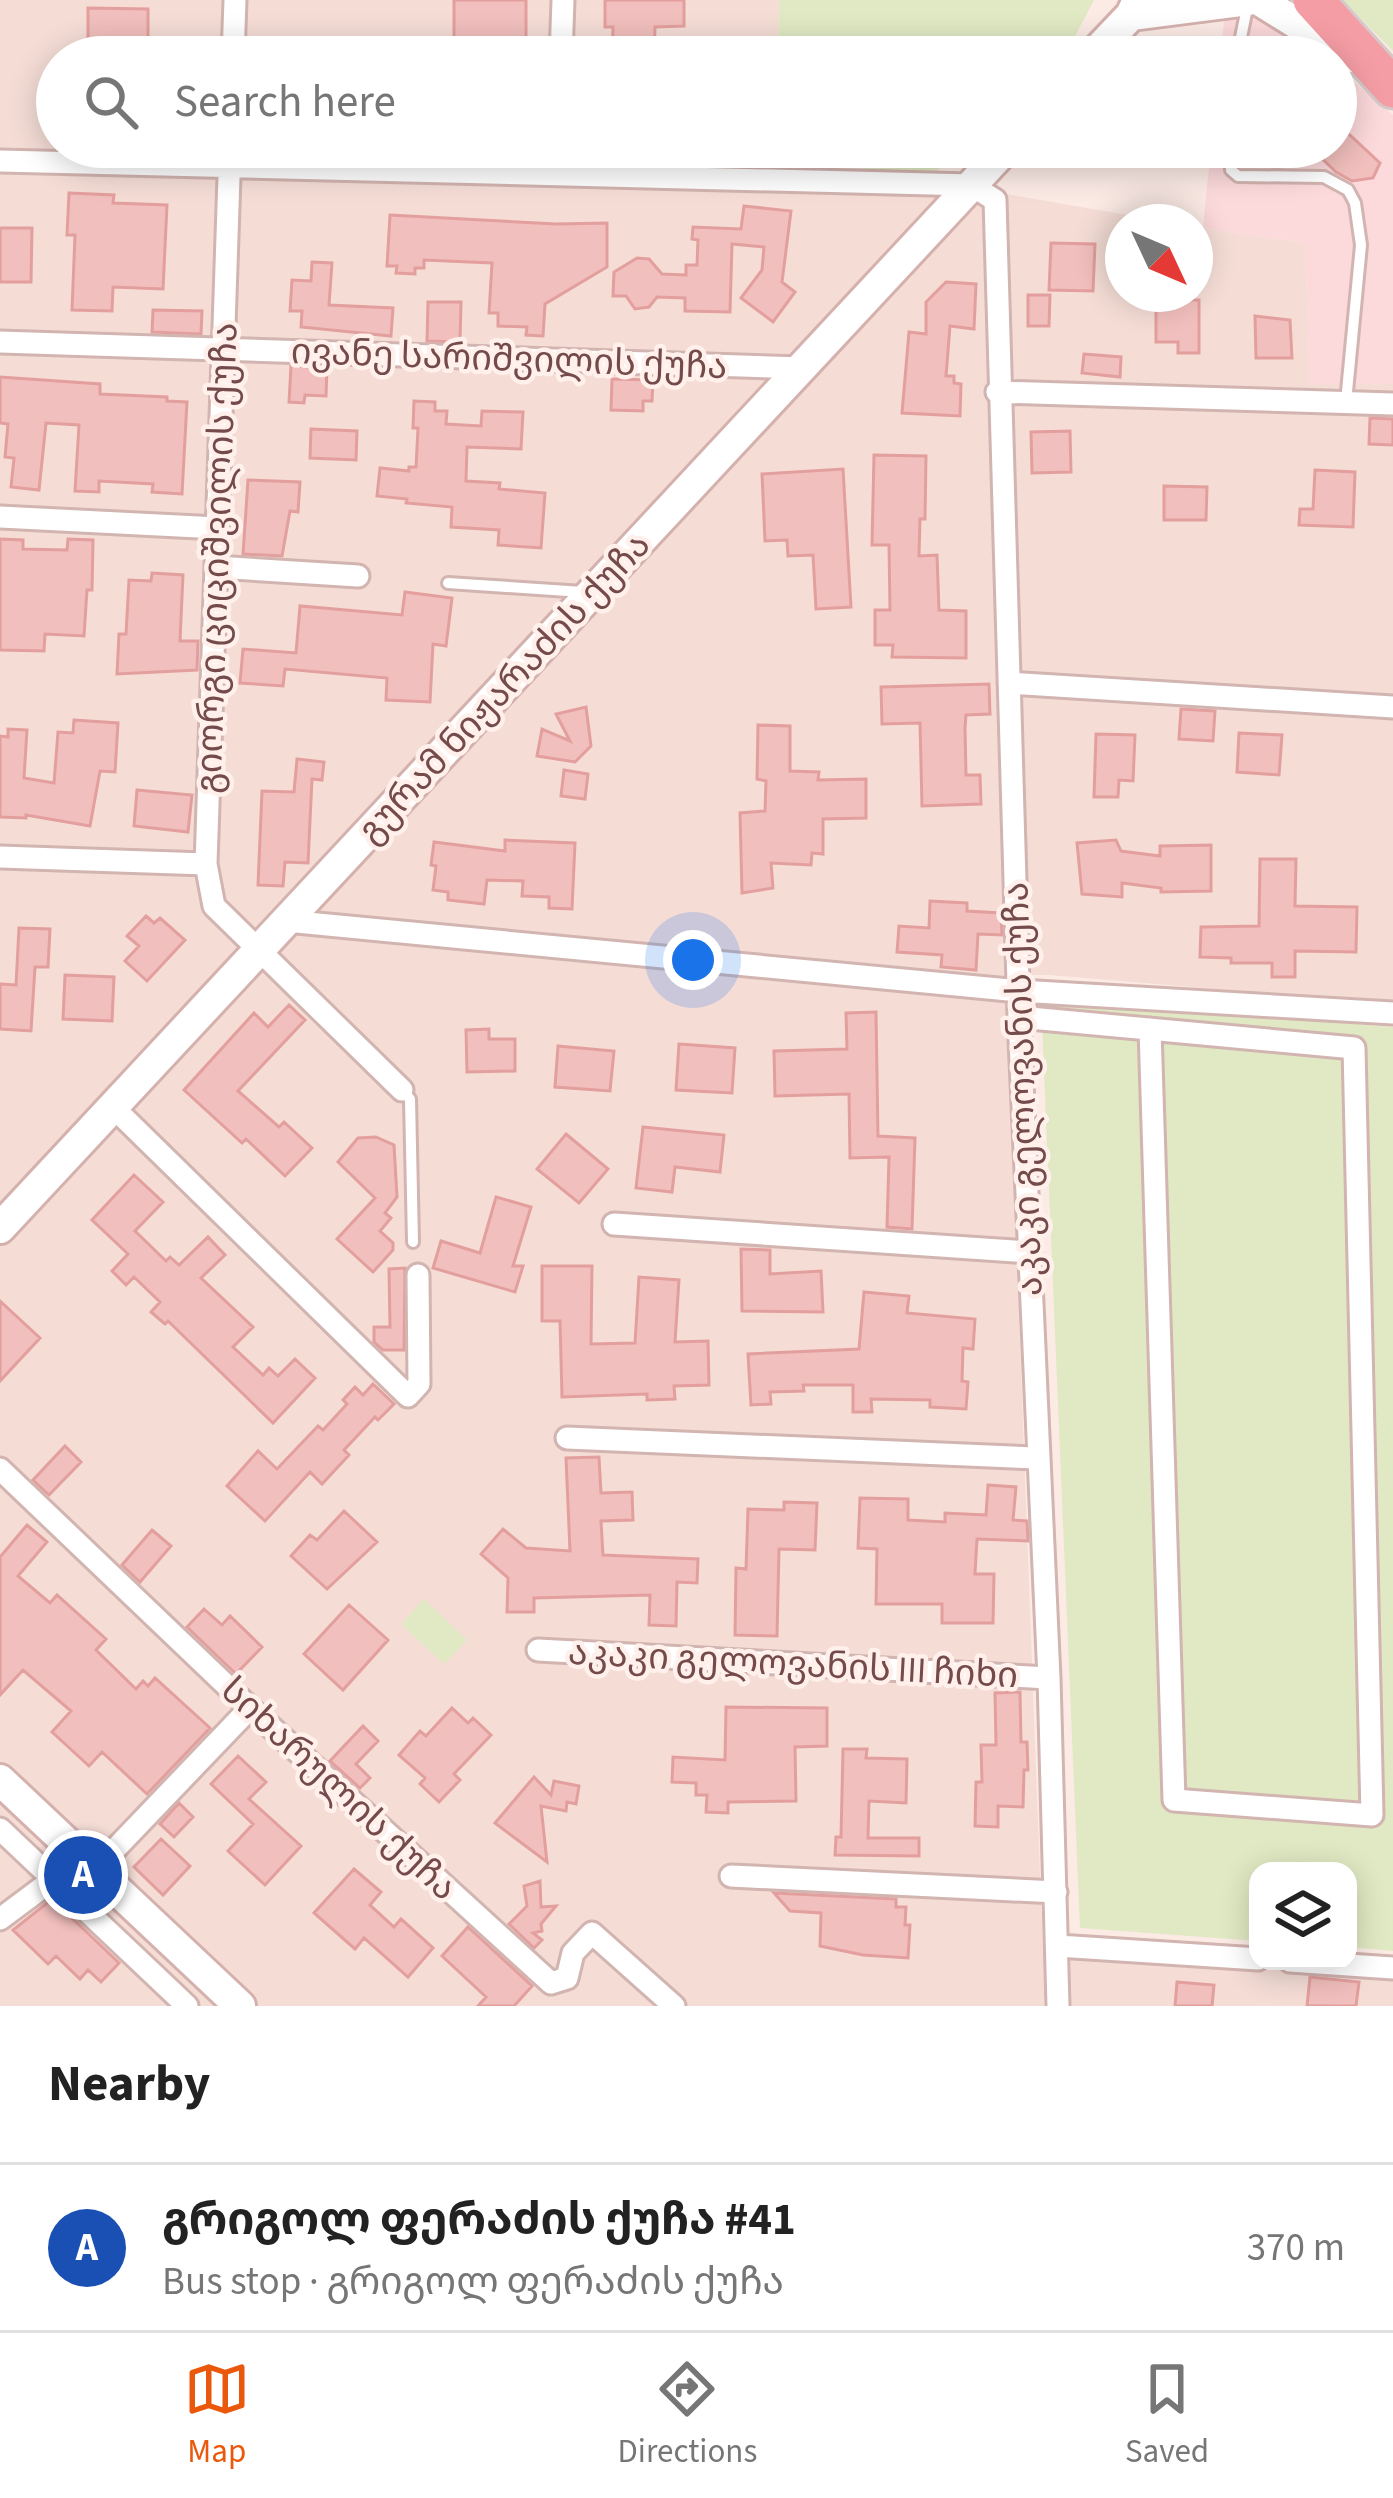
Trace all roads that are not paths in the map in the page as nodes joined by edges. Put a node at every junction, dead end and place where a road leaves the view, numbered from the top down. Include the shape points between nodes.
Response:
1 (235, 0) edge
2 (563, 0) edge
3 (1249, 0) edge
4 (1259, 0) edge
5 (1312, 0) edge
6 (1134, 7) edge
7 (234, 36) edge
8 (562, 36) edge
9 (1109, 36) edge
10 (1241, 36) edge
11 (1315, 36) edge
12 (1345, 36) edge
13 (1357, 49) edge
14 (1357, 63) edge
15 (1389, 84) edge
16 (36, 160) edge
17 (0, 161) edge
18 (230, 168) edge
19 (430, 168) edge
20 (557, 168) edge
21 (987, 168) edge
22 (1231, 168) edge
23 (557, 175) junction
24 (971, 185) junction
25 (0, 342) edge
26 (223, 349) junction
27 (802, 368) junction
28 (998, 392) junction
29 (1346, 402) junction
30 (1393, 404) edge
31 (0, 517) edge
32 (218, 528) junction
33 (216, 567) junction
34 (358, 576) dead end
35 (448, 583) dead end
36 (593, 592) junction
37 (1009, 683) junction
38 (1393, 707) edge
39 (0, 857) edge
40 (206, 864) junction
41 (286, 921) junction
42 (260, 950) junction
43 (1019, 991) junction
44 (1393, 1013) edge
45 (1019, 1017) junction
46 (1150, 1029) junction
47 (402, 1090) joint
48 (113, 1107) junction
49 (6, 1208) edge
50 (614, 1224) dead end
51 (413, 1242) dead end
52 (1030, 1252) junction
53 (418, 1275) dead end
54 (567, 1438) dead end
55 (1036, 1458) junction
56 (0, 1469) edge
57 (538, 1650) dead end
58 (1048, 1678) junction
59 (250, 1708) junction
60 (0, 1780) edge
61 (0, 1829) edge
62 (86, 1861) junction
63 (731, 1876) dead end
64 (55, 1878) junction
65 (1056, 1892) junction
66 (0, 1919) edge
67 (1058, 1946) junction
68 (1249, 1958) edge
69 (1357, 1966) edge
70 (1393, 1968) edge
71 (187, 2006) edge
72 (240, 2006) edge
73 (674, 2006) edge
74 (1058, 2006) edge

1 - 7 street
2 - 8 street
3 - 6 street
3 - 10 lane
4 - 11 street
5 - 12 highway
6 - 9 street
13 - 15 highway
14 - 15 street
16 - 17 street
18 - 26 street, გიორგი ციციშვილის ქუჩა
19 - 23 street
20 - 23 street
21 - 24 street, გურამ ნიჟარაძის ქუჩა
22 - 29 lane via 1238,176 1324,177 1348,190 1361,245
23 - 24 street
24 - 27 street, გურამ ნიჟარაძის ქუჩა
24 - 28 street, აკაკი გელოვანის ქუჩა via 996,205
25 - 26 street, ივანე სარიშვილის ქუჩა
26 - 27 street, ივანე სარიშვილის ქუჩა
26 - 32 street, გიორგი ციციშვილის ქუჩა
27 - 36 street, გურამ ნიჟარაძის ქუჩა
28 - 29 street
28 - 37 street, აკაკი გელოვანის ქუჩა
29 - 30 street
31 - 32 street
32 - 33 street, გიორგი ციციშვილის ქუჩა
33 - 34 street
33 - 40 street, გიორგი ციციშვილის ქუჩა
35 - 36 lane
36 - 41 street, გურამ ნიჟარაძის ქუჩა
37 - 38 street
37 - 43 street, აკაკი გელოვანის ქუჩა
39 - 40 street
40 - 42 street, გიორგი ციციშვილის ქუჩა via 214,906
41 - 42 street, გურამ ნიჟარაძის ქუჩა
41 - 43 street
42 - 47 street, გიორგი ციციშვილის ქუჩა
42 - 48 street, გურამ ნიჟარაძის ქუჩა
43 - 44 street
43 - 45 street, აკაკი გელოვანის ქუჩა
45 - 46 street
45 - 52 street, აკაკი გელოვანის ქუჩა
46 - 46 street via 1174,1800 1372,1815 1354,1048
47 - 51 lane via 410,1099
48 - 49 street, გურამ ნიჟარაძის ქუჩა
48 - 53 street via 407,1396 419,1384
50 - 52 street
52 - 55 street, აკაკი გელოვანის ქუჩა
54 - 55 street
55 - 58 street, აკაკი გელოვანის ქუჩა
56 - 59 street, სიხარულის ქუჩა
57 - 58 street, აკაკი გელოვანის III ჩიხი
58 - 65 street, აკაკი გელოვანის ქუჩა
59 - 62 street
59 - 73 street, სიხარულის ქუჩა via 551,1983 567,1978 573,1952 592,1934
60 - 62 street
61 - 64 street
62 - 64 street
62 - 72 street
63 - 65 street
64 - 66 street
64 - 71 street
65 - 67 street, აკაკი გელოვანის ქუჩა
67 - 68 street
67 - 74 street, აკაკი გელოვანის ქუჩა
69 - 70 street

